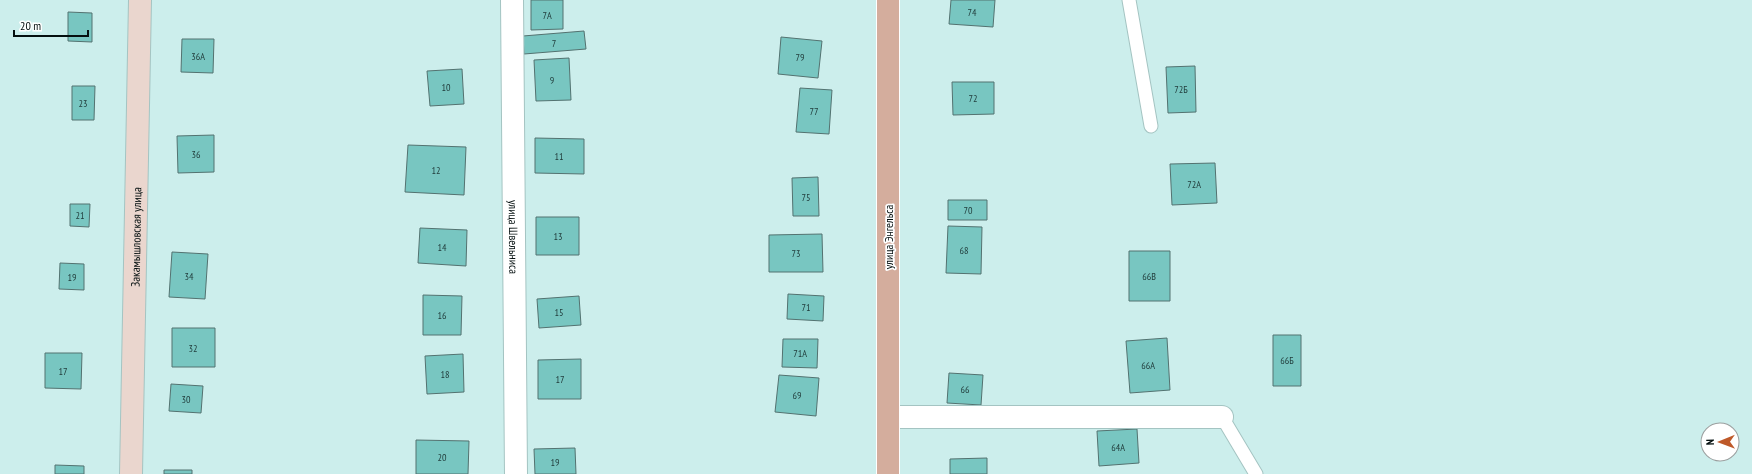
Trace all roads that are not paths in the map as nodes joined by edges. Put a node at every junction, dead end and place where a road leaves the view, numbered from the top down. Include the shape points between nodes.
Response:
1 (140, 0) edge
2 (512, 0) edge
3 (888, 0) edge
4 (1129, 0) edge
5 (1151, 126) dead end
6 (888, 417) junction
7 (1222, 417) joint
8 (131, 474) edge
9 (516, 474) edge
10 (888, 474) edge
11 (1256, 474) edge

1 - 8 street, Закамышловская улица
2 - 9 street, улица Швельниса
3 - 6 main road, улица Энгельса
4 - 5 lane
6 - 7 street
6 - 10 main road, улица Энгельса
7 - 11 lane

